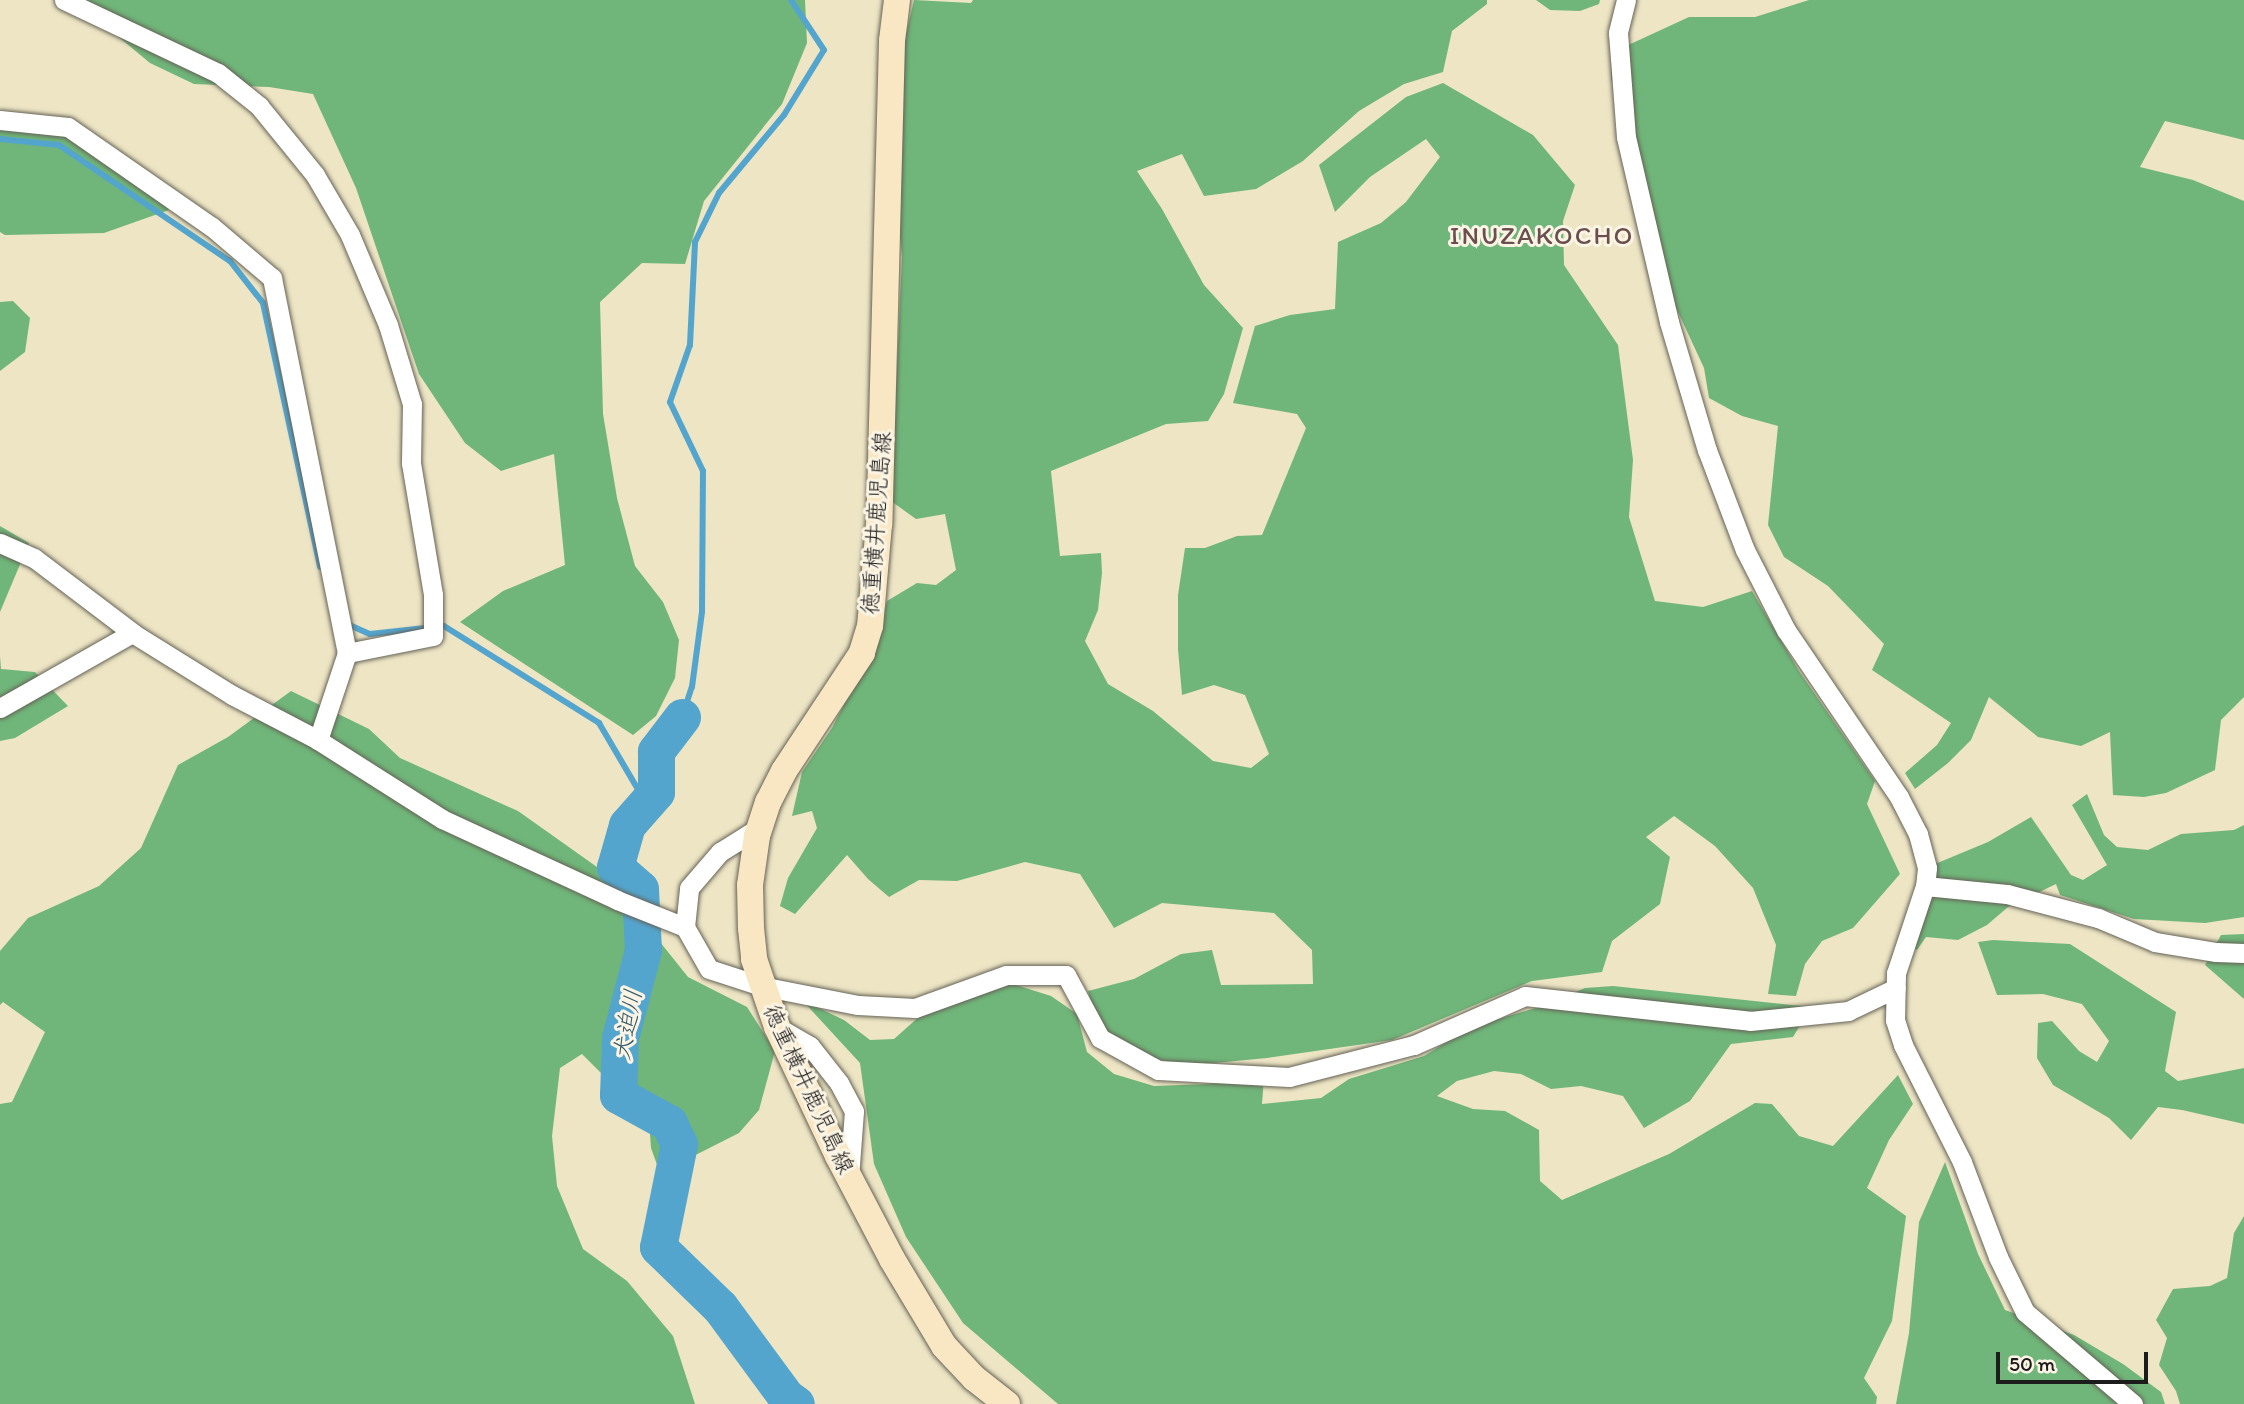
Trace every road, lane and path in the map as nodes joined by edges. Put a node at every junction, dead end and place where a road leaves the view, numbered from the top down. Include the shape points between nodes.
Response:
1 (64, 0) edge
2 (897, 0) edge
3 (1626, 0) edge
4 (0, 120) edge
5 (0, 543) edge
6 (132, 633) junction
7 (347, 653) junction
8 (0, 708) edge
9 (318, 740) junction
10 (760, 827) junction
11 (1925, 886) junction
12 (685, 927) junction
13 (2244, 953) edge
14 (761, 986) junction
15 (1896, 988) junction
16 (1007, 1404) edge
17 (2133, 1404) edge

1 - 7 street via 218,73 249,98 315,175 350,235 388,325 412,404 411,463 433,595 433,636
2 - 10 main road, 徳重横井鹿児島線 via 892,41 879,524 870,626 862,653 784,771
3 - 11 street via 1618,33 1626,137 1669,322 1707,450 1745,550 1786,630 1919,834 1927,868
4 - 7 street via 68,127 212,227 272,278
5 - 6 street via 34,558
6 - 8 street
6 - 9 street via 232,695
7 - 9 street
9 - 12 street via 442,818
10 - 12 street via 720,852 689,888
10 - 14 main road, 徳重横井鹿児島線 via 750,885 754,959
11 - 13 street via 2007,894 2098,918 2155,942
11 - 15 street via 1896,973
12 - 14 street via 709,969
14 - 15 street via 858,1005 915,1008 1006,975 1066,975 1100,1038 1158,1070 1289,1077 1414,1045 1525,996 1750,1021 1848,1011
14 - 16 main road, 徳重横井鹿児島線 via 849,1177 898,1269 944,1346
15 - 17 street via 1895,1020 1903,1045 1962,1161 1998,1257 2025,1312

